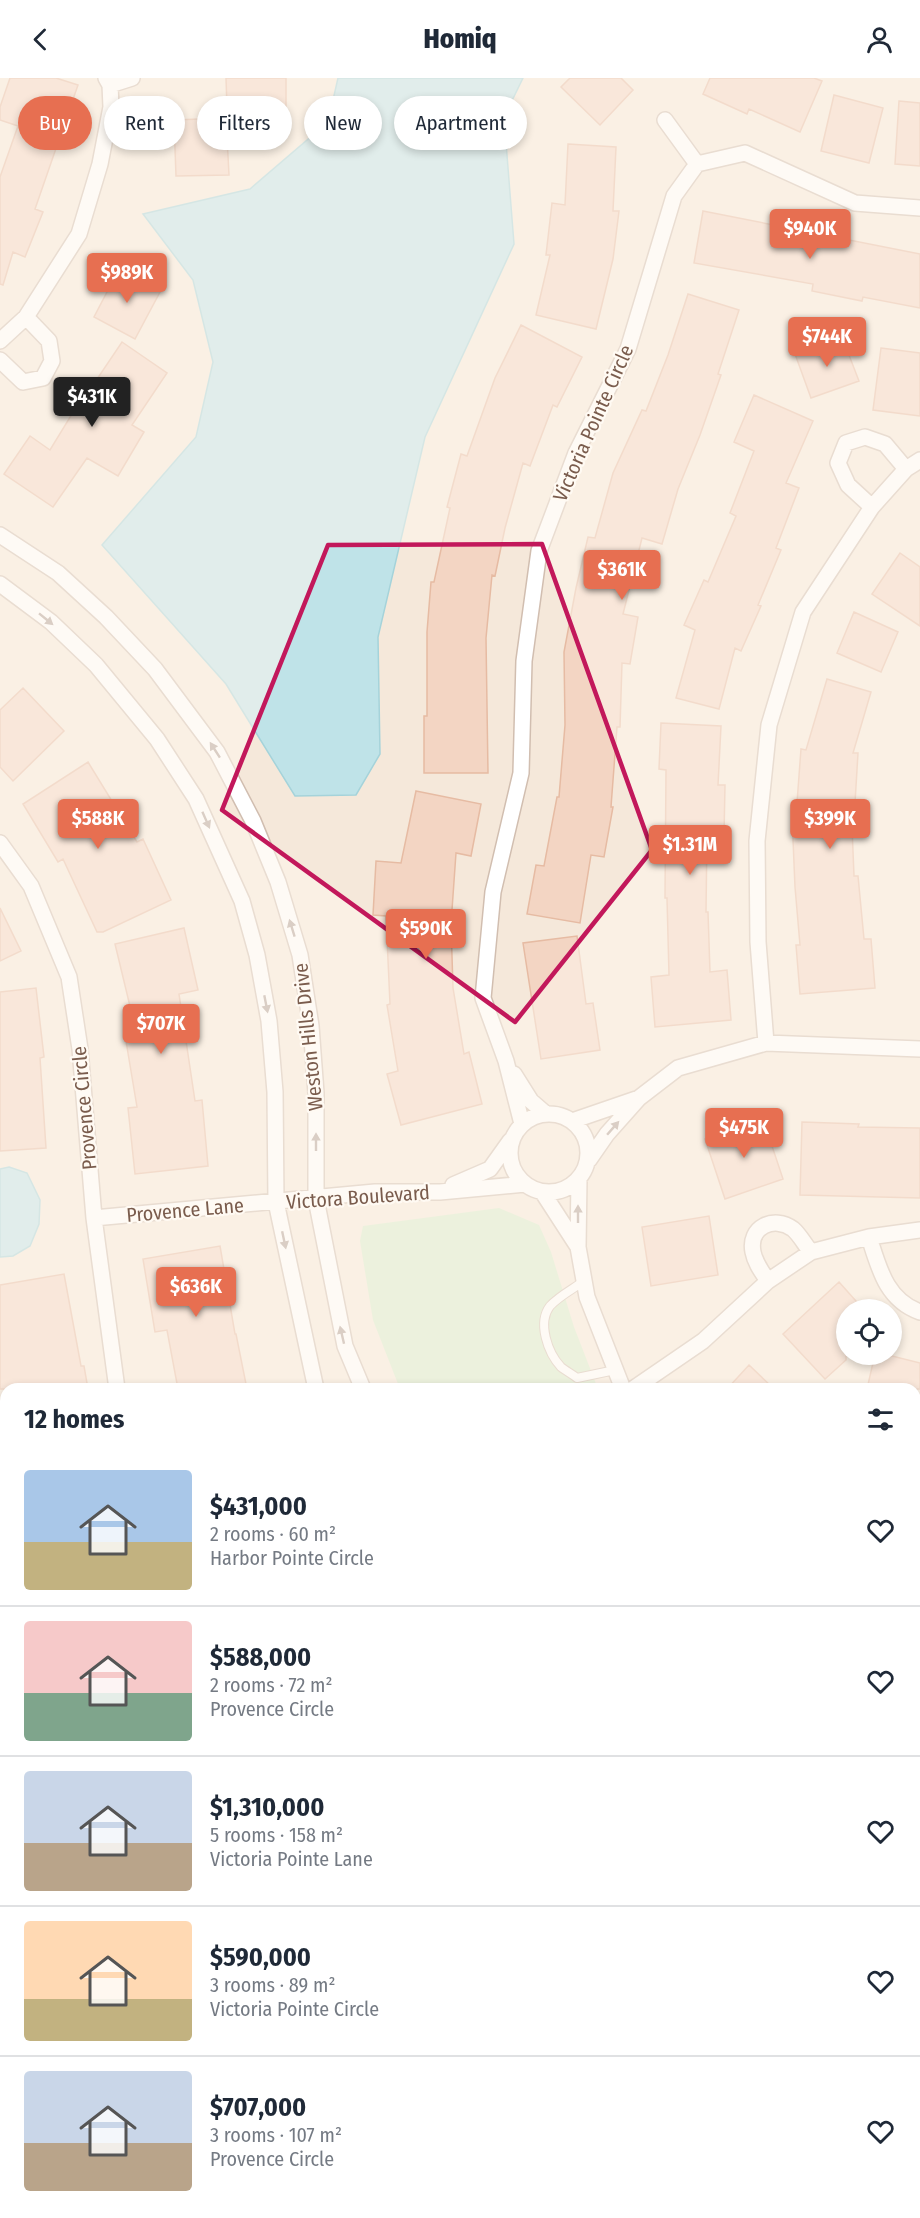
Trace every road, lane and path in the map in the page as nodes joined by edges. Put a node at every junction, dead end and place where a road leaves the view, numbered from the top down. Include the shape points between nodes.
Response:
1 (132, 78) edge
2 (108, 82) edge
3 (664, 120) dead end
4 (697, 164) junction
5 (920, 208) edge
6 (27, 317) junction
7 (0, 341) edge
8 (0, 360) edge
9 (920, 460) edge
10 (906, 469) junction
11 (872, 507) junction
12 (0, 535) edge
13 (0, 584) edge
14 (0, 843) edge
15 (766, 1043) junction
16 (920, 1049) edge
17 (506, 1061) junction
18 (639, 1098) junction
19 (546, 1114) junction
20 (572, 1121) junction
21 (518, 1130) junction
22 (589, 1160) junction
23 (579, 1180) junction
24 (525, 1184) junction
25 (440, 1192) junction
26 (543, 1193) junction
27 (316, 1199) junction
28 (276, 1202) junction
29 (94, 1218) junction
30 (920, 1230) edge
31 (869, 1237) junction
32 (578, 1247) junction
33 (811, 1252) junction
34 (584, 1281) junction
35 (768, 1281) junction
36 (920, 1312) edge
37 (615, 1370) junction
38 (116, 1383) edge
39 (315, 1383) edge
40 (360, 1383) edge
41 (620, 1383) edge
42 (642, 1383) edge

1 - 2 street
2 - 6 street via 111,106 100,164 79,234
3 - 4 street
4 - 5 street via 744,153 855,203
4 - 17 street, Victoria Pointe Circle via 674,196 628,349 576,453 539,551 524,661 521,773 492,892 483,998
6 - 7 street
6 - 8 street via 49,341 52,361 43,378 23,382
9 - 10 street
10 - 11 street
10 - 11 street via 885,444 865,436 846,443 838,463 848,484
11 - 15 street via 803,612 770,724 757,841 758,942
27 -> 12 street, Weston Hills Drive via 315,1082 300,955 278,882 253,821 217,752 155,669 58,573
13 -> 28 street, Weston Hills Drive via 51,622 96,665 157,739 196,799 242,901 269,1021 275,1092
14 - 29 street, Provence Circle via 31,886 69,977 80,1048
15 - 16 street
15 - 18 street via 678,1068
17 - 19 street, Victoria Pointe Circle via 531,1101
17 - 21 street, Victoria Pointe Circle
18 - 20 street
22 -> 18 street
19 - 20 street
19 - 21 street via 532,1118
20 - 22 street via 584,1133
21 - 24 street via 510,1151 513,1169
21 - 25 street, Victora Boulevard via 490,1169
22 - 23 street
23 - 26 street via 563,1191
32 -> 23 street
24 - 25 street, Victora Boulevard
24 - 26 street
25 - 27 street, Victora Boulevard via 375,1192
26 - 32 street
27 - 28 street, Victora Boulevard
40 -> 27 street, Weston Hills Drive via 345,1346
28 - 29 street, Provence Lane
28 -> 39 street, Weston Hills Drive
29 - 38 street, Provence Circle
30 - 31 street
31 - 33 street
31 - 36 street via 892,1294 908,1308
32 - 34 street
33 - 35 street
33 - 35 street via 794,1230 782,1224 761,1227 753,1237 752,1250
34 - 37 street
34 - 37 lane via 549,1308 544,1321 545,1336 561,1366 577,1378
35 - 42 street via 703,1341
37 - 41 street

